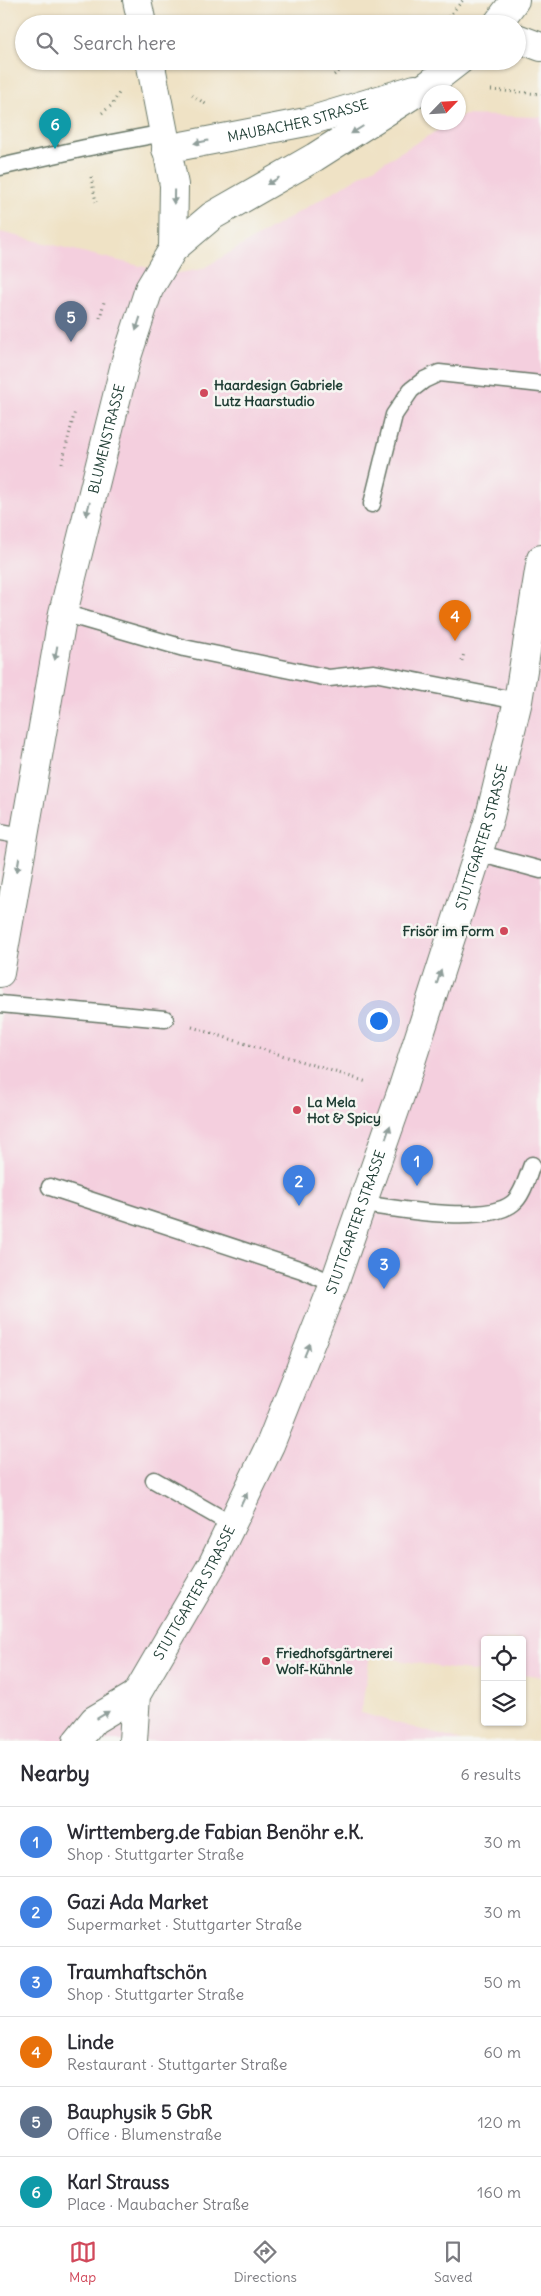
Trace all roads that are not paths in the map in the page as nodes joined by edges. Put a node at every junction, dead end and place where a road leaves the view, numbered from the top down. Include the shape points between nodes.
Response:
1 (137, 0) edge
2 (515, 0) edge
3 (140, 15) edge
4 (504, 15) edge
5 (526, 41) edge
6 (541, 46) edge
7 (152, 70) edge
8 (447, 70) edge
9 (428, 85) edge
10 (421, 87) edge
11 (421, 89) edge
12 (165, 141) junction
13 (0, 167) edge
14 (173, 249) junction
15 (541, 384) edge
16 (372, 504) dead end
17 (541, 559) edge
18 (63, 613) junction
19 (518, 701) junction
20 (11, 834) edge
21 (478, 852) junction
22 (541, 870) edge
23 (0, 973) edge
24 (0, 1004) edge
25 (165, 1019) road end
26 (532, 1165) dead end
27 (50, 1187) dead end
28 (363, 1204) junction
29 (334, 1284) junction
30 (154, 1480) dead end
31 (232, 1524) junction
32 (136, 1695) junction
33 (77, 1741) edge
34 (133, 1741) edge

1 - 3 street
2 - 4 street
5 - 6 street
7 - 12 street
8 - 9 street, BLUMENSTRASSE
10 -> 12 street, MAUBACHER STRASSE via 306,122
11 -> 14 street, BLUMENSTRASSE via 212,216
12 - 13 lane via 85,148
12 -> 14 street via 174,185
14 -> 18 street, BLUMENSTRASSE via 149,289 126,360
15 - 16 lane via 439,373 424,380 412,390 394,415
17 - 19 street, STUTTGARTER STRASSE
18 - 19 lane via 184,648 329,678 374,674
18 -> 20 street, BLUMENSTRASSE
19 - 21 street, STUTTGARTER STRASSE
20 -> 23 street, BLUMENSTRASSE
21 - 22 lane
28 -> 21 street, STUTTGARTER STRASSE
24 - 25 lane
26 - 28 lane via 514,1202 500,1210 464,1214 418,1212
27 - 29 lane via 302,1270
28 - 29 street, STUTTGARTER STRASSE
31 -> 29 street, STUTTGARTER STRASSE via 270,1445
30 - 31 lane
31 - 32 street, STUTTGARTER STRASSE via 213,1563
33 -> 32 street via 94,1720
32 - 34 street, STUTTGARTER STRASSE

